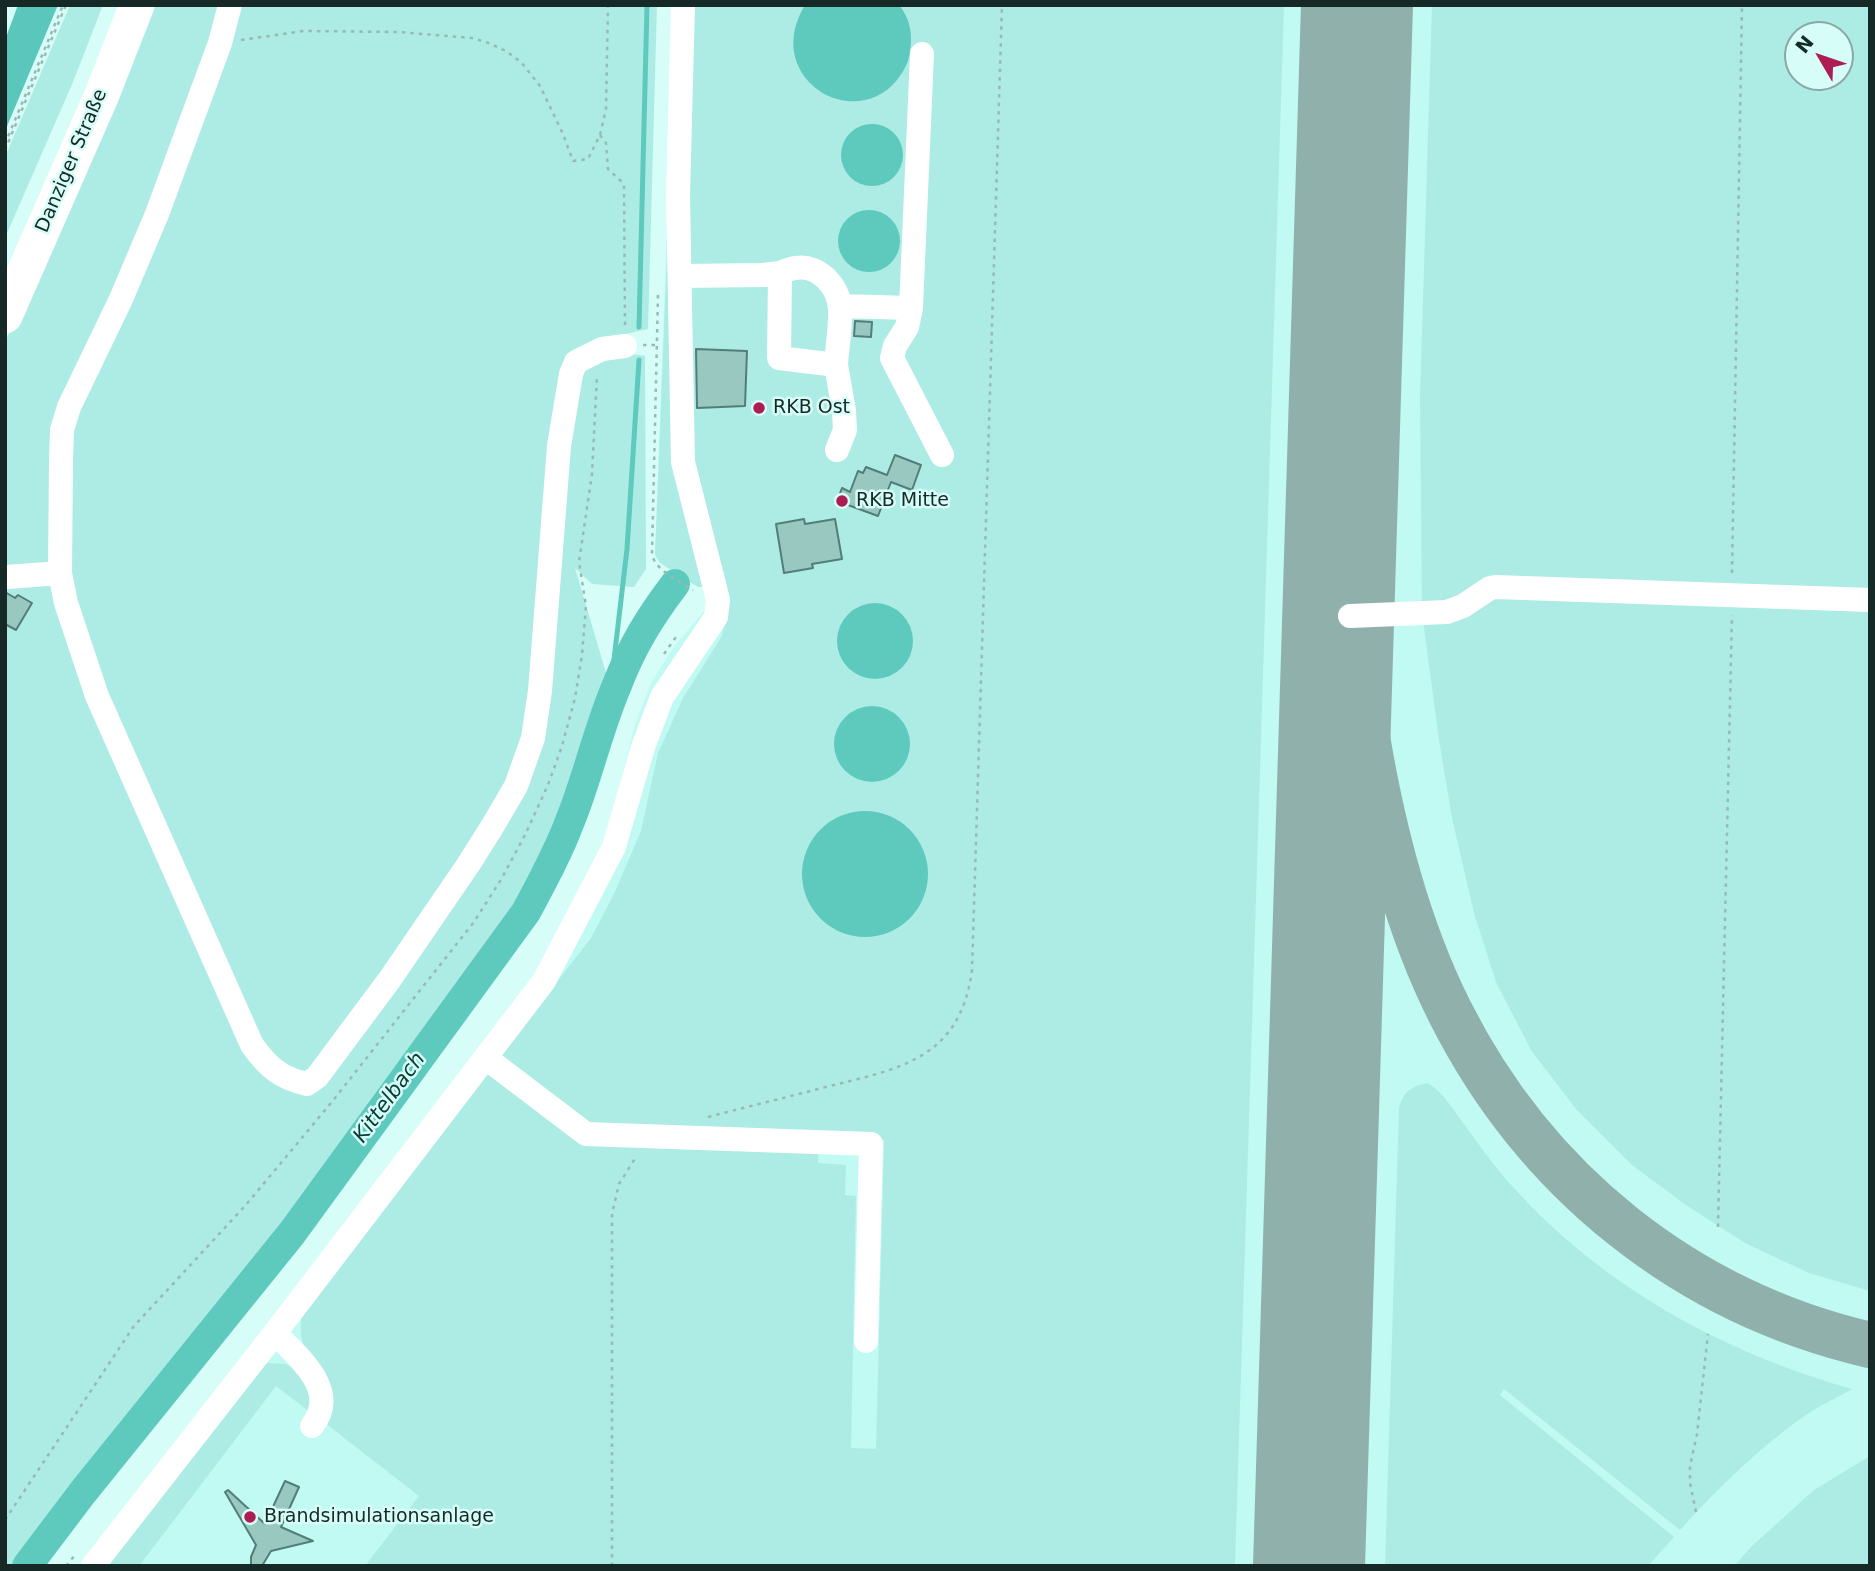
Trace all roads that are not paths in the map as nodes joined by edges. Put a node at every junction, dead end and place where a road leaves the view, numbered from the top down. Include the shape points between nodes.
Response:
1 (112, 5) edge
2 (137, 5) edge
3 (230, 5) edge
4 (683, 5) edge
5 (922, 54) dead end
6 (5, 259) edge
7 (780, 273) junction
8 (680, 276) junction
9 (840, 306) junction
10 (911, 308) junction
11 (5, 316) edge
12 (625, 346) road end
13 (836, 365) junction
14 (837, 450) dead end
15 (942, 455) dead end
16 (60, 573) junction
17 (7, 577) dead end
18 (1870, 600) edge
19 (1350, 616) dead end
20 (486, 1058) junction
21 (275, 1334) junction
22 (866, 1341) dead end
23 (312, 1426) dead end
24 (84, 1560) edge

1 - 6 highway, Danziger Straße
2 - 11 highway, Danziger Straße
3 - 16 lane via 157,214 62,430
4 - 8 lane
5 - 10 lane
7 - 8 lane
7 - 9 lane via 795,268 819,272 832,285
7 - 13 lane via 779,358
8 - 20 lane via 683,462 719,600 716,617 662,697 614,847 563,947 544,981
9 - 10 lane
9 - 13 lane
10 - 15 lane via 892,358
12 - 16 lane via 603,349 576,362 571,374 559,446 540,691 533,738 516,786 390,979 317,1077 307,1084 277,1073 252,1045 97,696
13 - 14 lane via 845,430
16 - 17 lane
18 - 19 lane via 1495,587 1447,612
20 - 21 lane
20 - 22 lane via 586,1134 871,1144
21 - 23 lane via 320,1388 321,1410
21 - 24 lane

